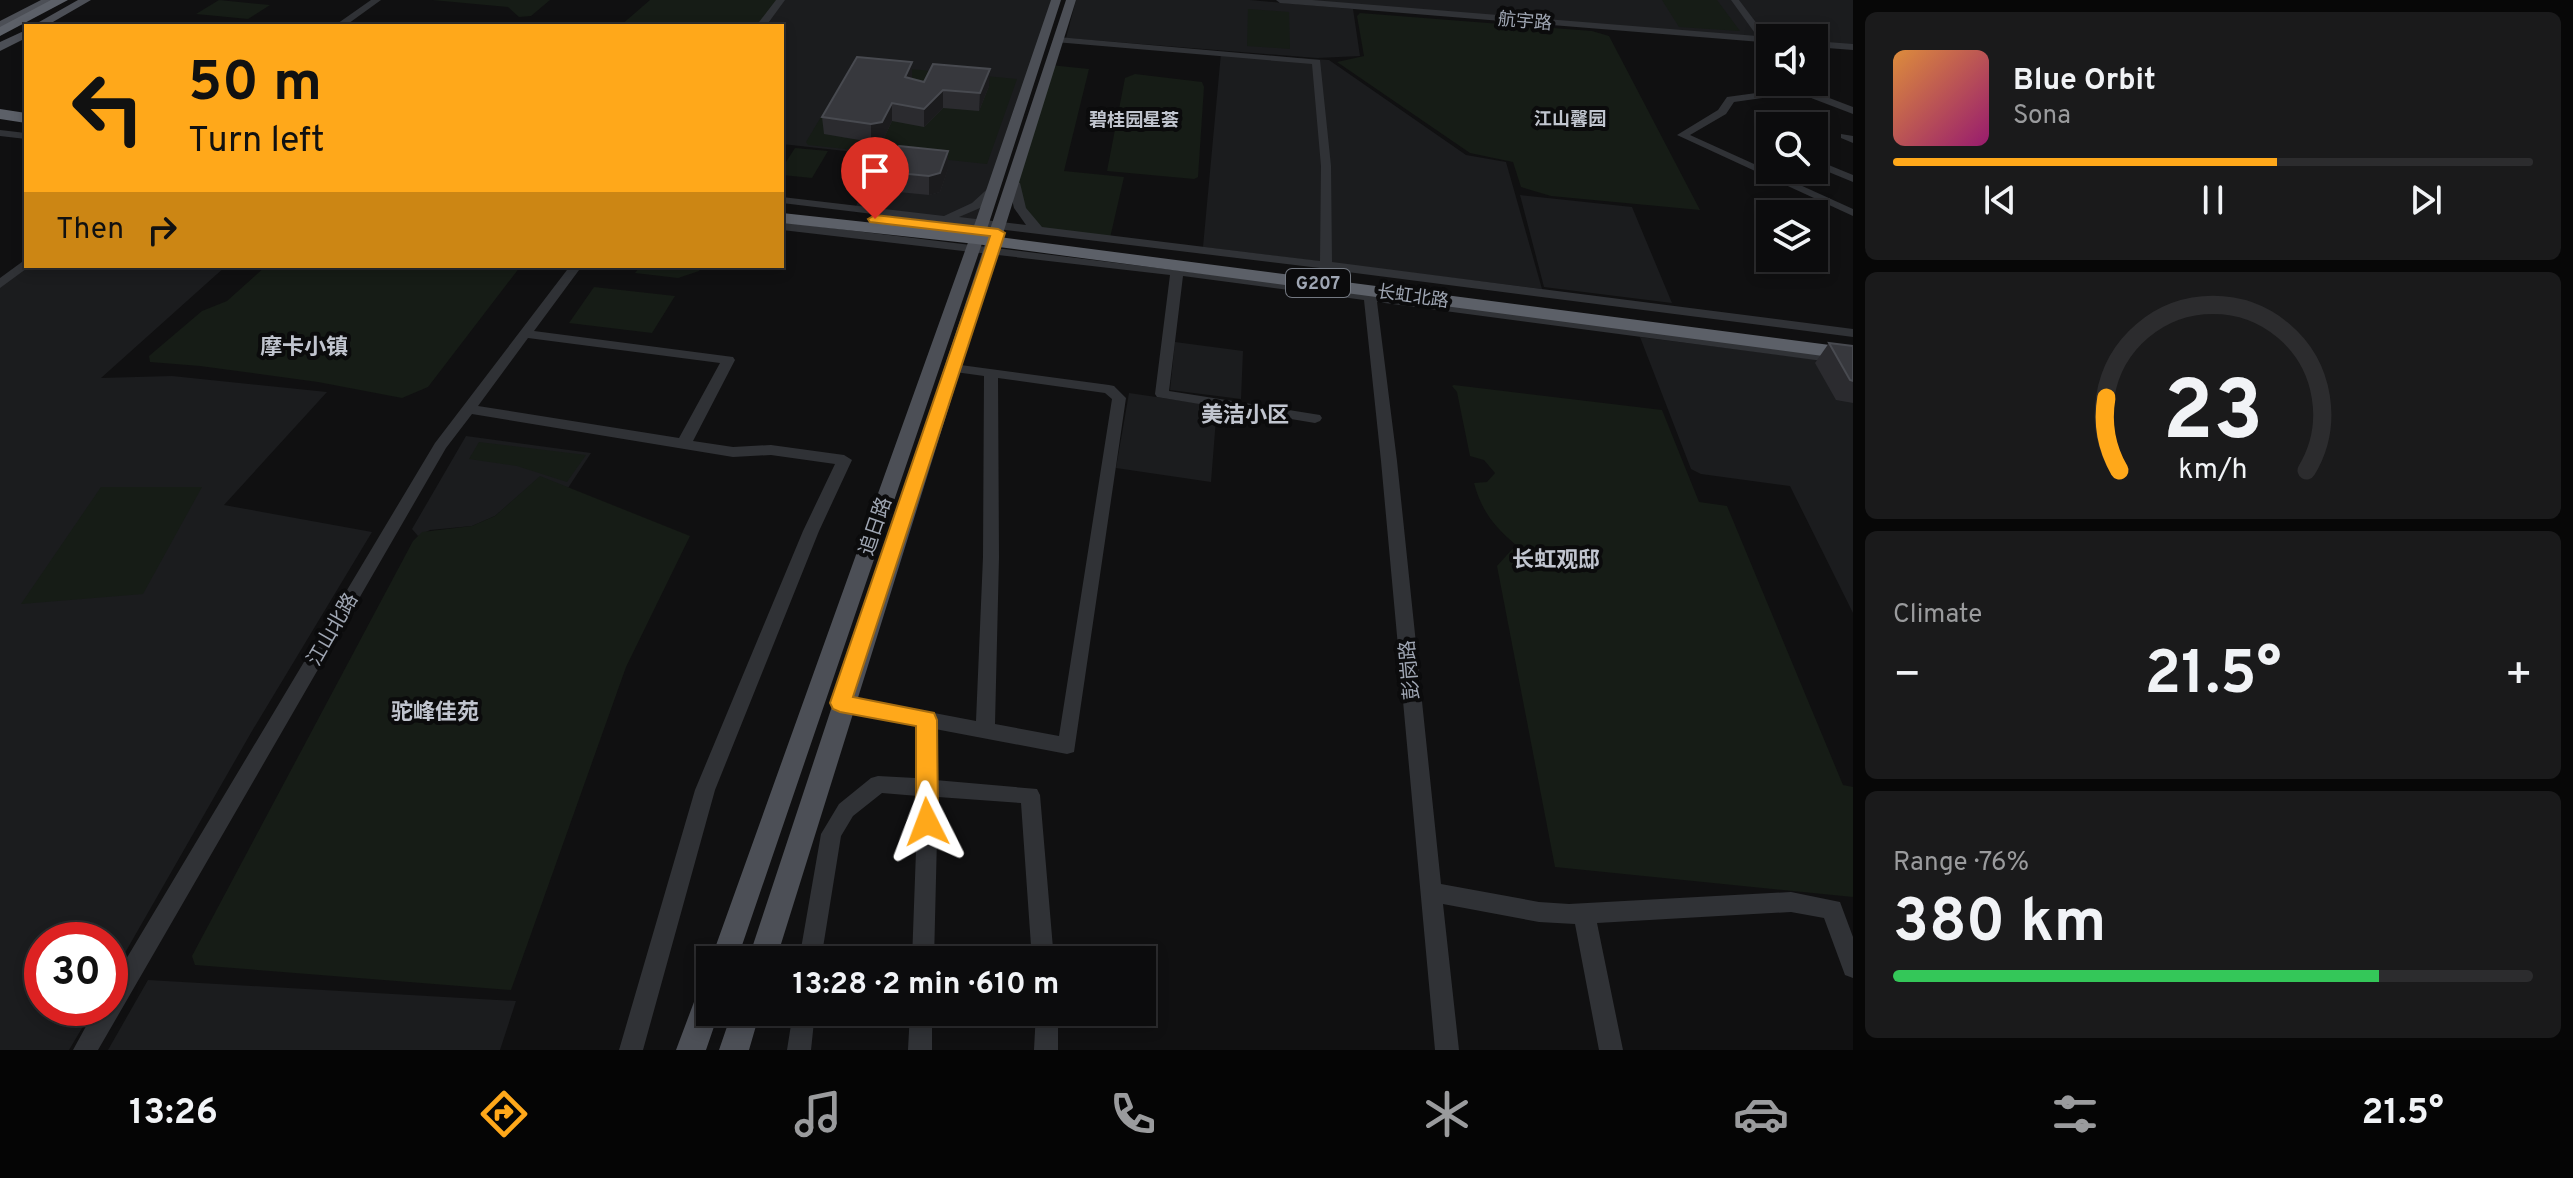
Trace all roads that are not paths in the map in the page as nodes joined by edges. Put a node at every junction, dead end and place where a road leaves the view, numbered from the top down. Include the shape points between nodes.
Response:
1 (49, 0) edge
2 (61, 0) edge
3 (74, 0) edge
4 (86, 0) edge
5 (377, 0) edge
6 (781, 0) edge
7 (1056, 0) edge
8 (1071, 0) edge
9 (1280, 0) edge
10 (1405, 0) edge
11 (1735, 0) edge
12 (1407, 11) junction
13 (30, 24) edge
14 (42, 24) edge
15 (342, 24) edge
16 (763, 24) edge
17 (0, 26) edge
18 (24, 27) edge
19 (1756, 27) edge
20 (0, 32) edge
21 (24, 34) edge
22 (0, 40) edge
23 (1058, 40) junction
24 (1756, 42) edge
25 (1828, 45) edge
26 (0, 47) edge
27 (1853, 47) edge
28 (1756, 94) edge
29 (1819, 96) edge
30 (1853, 111) edge
31 (24, 116) edge
32 (1, 122) edge
33 (24, 132) edge
34 (1828, 168) edge
35 (1853, 179) edge
36 (1005, 183) junction
37 (784, 200) edge
38 (784, 208) edge
39 (1853, 213) edge
40 (784, 218) edge
41 (938, 218) junction
42 (906, 222) junction
43 (784, 226) edge
44 (1039, 230) junction
45 (987, 237) junction
46 (1088, 244) junction
47 (24, 255) edge
48 (24, 265) edge
49 (574, 268) edge
50 (1326, 269) junction
51 (1177, 272) junction
52 (0, 274) edge
53 (0, 284) edge
54 (1369, 294) junction
55 (1853, 333) edge
56 (525, 334) junction
57 (1853, 343) edge
58 (1853, 354) edge
59 (1853, 361) edge
60 (953, 368) junction
61 (991, 373) junction
62 (467, 409) junction
63 (1315, 418) dead end
64 (684, 444) junction
65 (840, 703) junction
66 (926, 720) junction
67 (985, 731) junction
68 (925, 790) junction
69 (1430, 892) junction
70 (1584, 913) junction
71 (728, 946) edge
72 (766, 946) edge
73 (812, 946) edge
74 (923, 946) edge
75 (1042, 946) edge
76 (1853, 967) edge
77 (128, 977) edge
78 (99, 1026) edge
79 (699, 1026) edge
80 (742, 1026) edge
81 (802, 1026) edge
82 (921, 1026) edge
83 (1047, 1026) edge
84 (85, 1050) edge
85 (631, 1050) edge
86 (691, 1050) edge
87 (734, 1050) edge
88 (799, 1050) edge
89 (920, 1050) edge
90 (1046, 1050) edge
91 (1447, 1050) edge
92 (1611, 1050) edge

1 - 17 main road
2 - 20 highway
3 - 13 highway
4 - 14 main road
5 - 15 street
6 - 16 street
7 - 36 main road, 追日路
8 - 23 main road, 追日路
9 - 12 street, 航宇路
10 - 12 street
11 - 19 street
12 - 24 street, 航宇路
18 - 22 highway
21 - 26 main road
23 - 36 main road, 追日路
23 - 50 street via 1317,62 1326,166
25 - 27 street
28 - 39 street via 1731,99 1722,112 1682,135
29 - 30 street
31 - 32 highway
32 - 33 highway
34 - 35 street
36 - 41 street via 969,211
36 - 44 street via 1017,208
36 - 45 main road, 追日路
37 - 41 street
38 - 42 highway, 长虹北路 / G207
40 - 45 highway, 长虹北路 / G207
41 - 42 street
41 - 45 street
42 - 45 highway, 长虹北路 / G207
43 - 45 street
44 - 45 street
44 - 46 street
44 - 50 street
45 - 46 highway, 长虹北路 / G207
45 - 51 street
45 - 54 highway, 长虹北路 / G207
45 - 60 main road, 追日路
45 - 71 main road, 追日路
46 - 50 highway, 长虹北路 / G207
47 - 52 street
48 - 53 street
49 - 56 street, 江山北路
50 - 55 street
50 - 57 highway, 长虹北路 / G207
51 - 54 street
51 - 63 street via 1162,394
54 - 58 highway, 长虹北路 / G207
54 - 59 street
54 - 69 street, 彭岗路
56 - 62 street, 江山北路
56 - 64 street via 728,360
60 - 61 street
60 - 65 main road, 追日路
61 - 67 street
61 - 67 street via 1109,389 1119,398 1067,746
62 - 64 street
62 - 77 street, 江山北路 via 434,454
64 - 85 street via 844,460 705,790
65 - 66 street
65 - 72 main road, 追日路
66 - 67 street
66 - 68 street
68 - 73 street via 878,784 846,810 831,834
68 - 74 street
68 - 75 street via 1030,795
69 - 70 street via 1539,912
69 - 91 street, 彭岗路
70 - 76 street via 1791,902 1832,909
70 - 92 street
78 - 84 street, 江山北路
79 - 86 main road
80 - 87 main road
81 - 88 street
82 - 89 street
83 - 90 street

